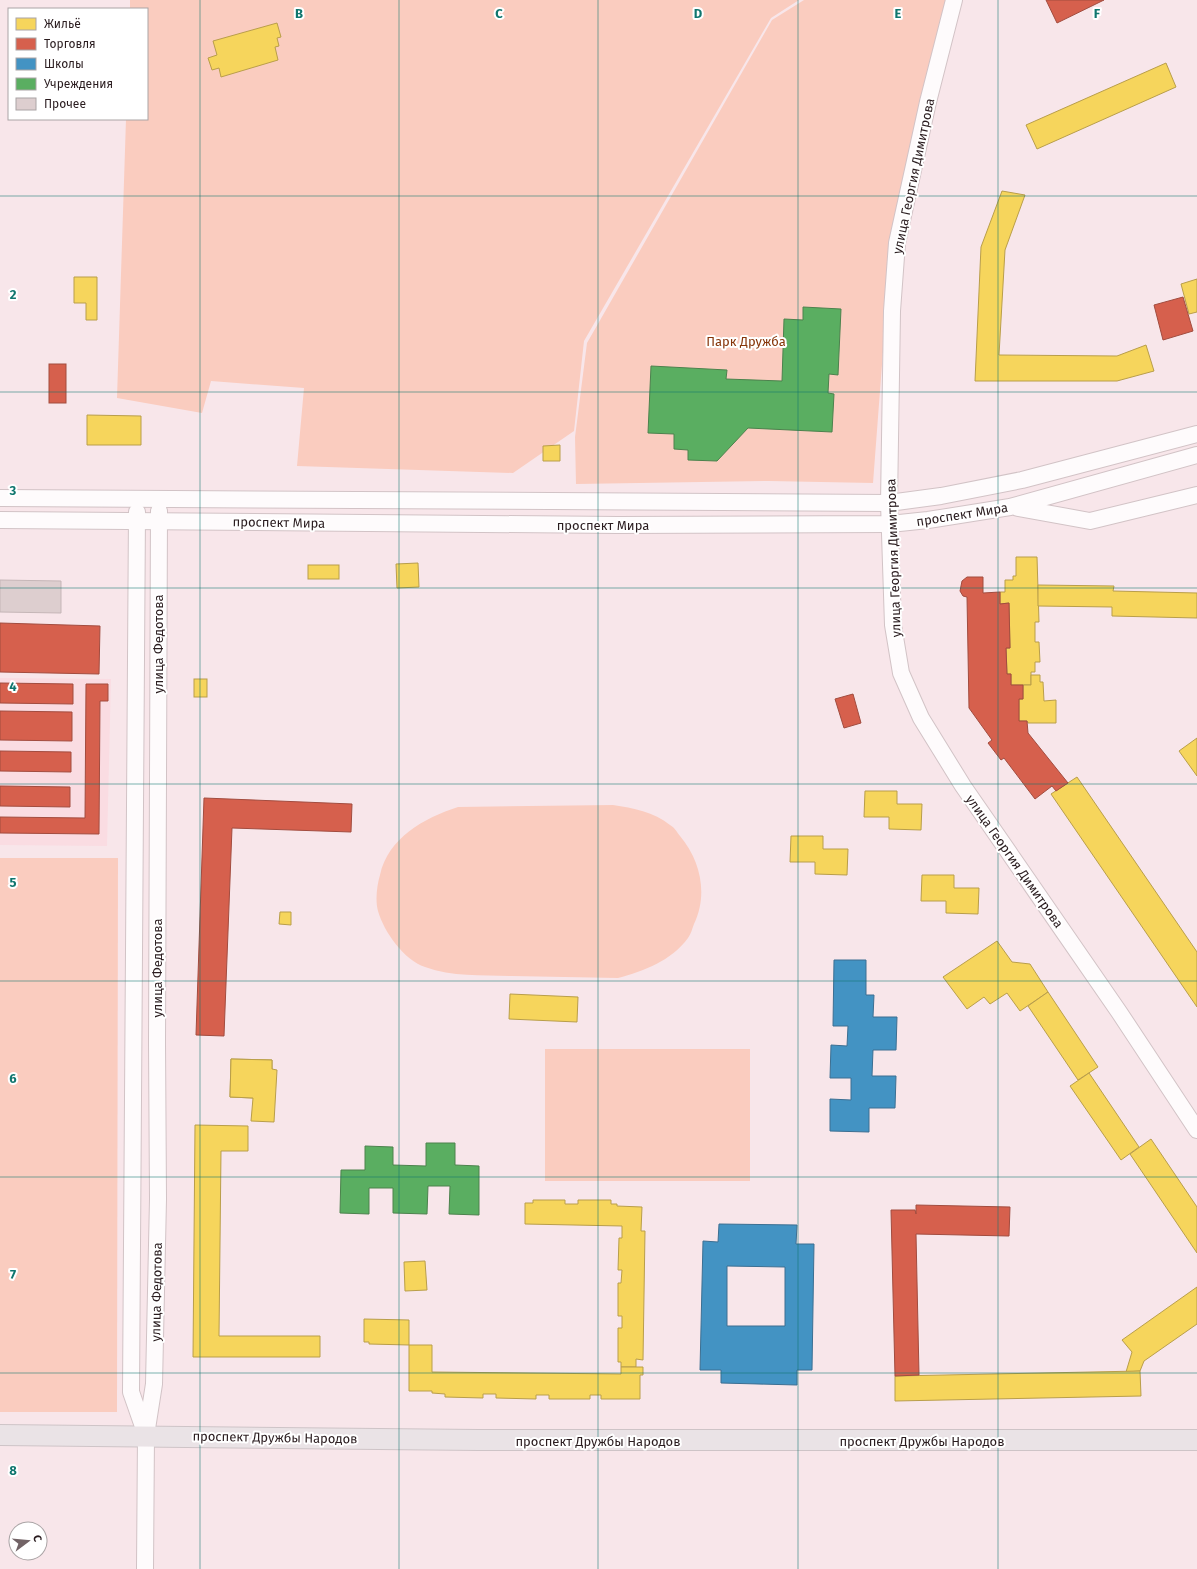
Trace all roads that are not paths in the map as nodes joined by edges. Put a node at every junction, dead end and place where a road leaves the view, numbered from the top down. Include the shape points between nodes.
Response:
1 (954, 0) edge
2 (1197, 434) edge
3 (1197, 455) edge
4 (1197, 495) edge
5 (0, 498) edge
6 (137, 499) junction
7 (159, 499) junction
8 (889, 503) junction
9 (1010, 507) junction
10 (0, 520) edge
11 (137, 521) junction
12 (159, 521) junction
13 (890, 524) junction
14 (1197, 1130) edge
15 (0, 1435) edge
16 (146, 1435) junction
17 (1197, 1440) edge
18 (145, 1569) edge

1 - 8 street, улица Георгия Димитрова via 928,102 897,244 892,312
2 - 8 street, проспект Мира via 1022,480
3 - 9 street, проспект Мира
4 - 9 street via 1090,521
5 - 6 street, проспект Мира
6 - 7 street, проспект Мира
6 - 11 street
7 - 8 street, проспект Мира
7 - 12 street, улица Федотова
8 - 13 street, улица Георгия Димитрова
9 - 13 street, проспект Мира
10 - 11 street, проспект Мира
11 - 12 street, проспект Мира
11 - 16 street via 131,1392
12 - 13 street, проспект Мира via 618,525
12 - 16 street, улица Федотова via 158,1199 154,1384
13 - 14 street, улица Георгия Димитрова via 893,625 901,673 922,718 963,786
15 - 16 main road, проспект Дружбы Народов
16 - 17 main road, проспект Дружбы Народов via 478,1440
16 - 18 street

